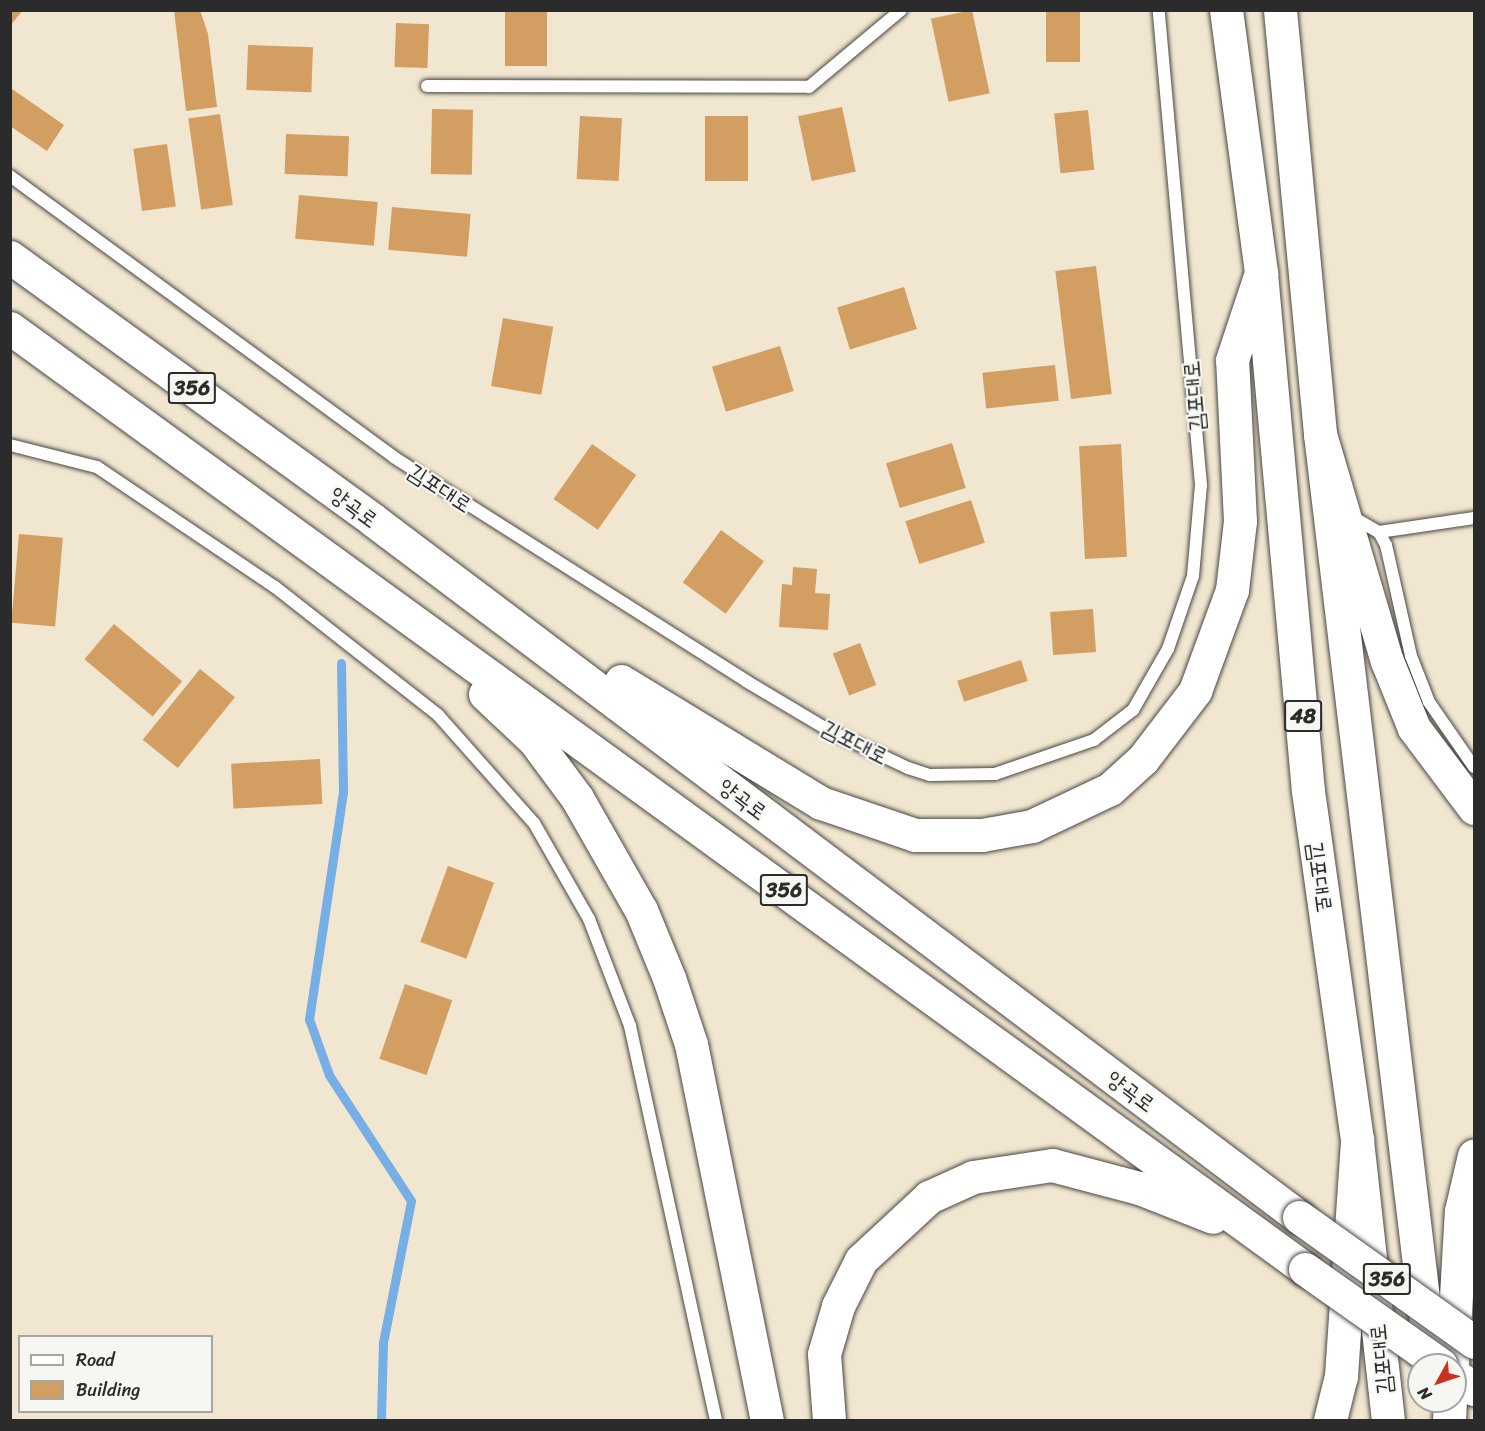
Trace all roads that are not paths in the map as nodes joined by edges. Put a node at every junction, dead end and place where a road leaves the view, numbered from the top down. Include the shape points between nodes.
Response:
1 (901, 10) edge
2 (1160, 10) edge
3 (1226, 10) edge
4 (1280, 10) edge
5 (427, 86) dead end
6 (10, 176) edge
7 (10, 257) edge
8 (1261, 273) junction
9 (10, 328) edge
10 (1320, 434) junction
11 (10, 445) edge
12 (263, 512) junction
13 (1342, 512) junction
14 (1474, 518) edge
15 (373, 520) junction
16 (1379, 532) junction
17 (1474, 767) edge
18 (1474, 808) edge
19 (1357, 1140) junction
20 (1474, 1155) edge
21 (1254, 1232) junction
22 (1474, 1342) edge
23 (1423, 1353) edge
24 (1430, 1353) edge
25 (1453, 1353) edge
26 (716, 1420) edge
27 (767, 1420) edge
28 (829, 1420) edge
29 (1330, 1420) edge
30 (1388, 1420) edge

1 - 5 lane via 809,87
2 - 6 lane, 김포대로 via 1201,485 1193,576 1168,649 1133,710 1094,740 995,774 930,775 908,768 830,731 746,681 395,458
3 - 8 main road, 김포대로 / 48
4 - 10 main road, 48
7 - 15 main road, 양곡로 / 356
8 - 15 main road via 1232,360 1240,521 1232,590 1214,649 1195,691 1143,759 1110,789 1032,826 982,835 915,835 821,803 704,736
8 - 19 main road, 김포대로 / 48 via 1308,790
9 - 12 main road, 양곡로 / 356
10 - 13 main road
10 - 24 main road, 48
11 - 26 lane via 97,467 275,587 438,715 534,824 589,919 630,1026
12 - 21 main road, 양곡로 / 356
12 - 27 main road via 534,740 613,854 645,920 691,1044
13 - 16 lane
13 - 18 main road via 1414,728
14 - 16 lane
15 - 22 main road, 양곡로 / 356, bridge via 1299,1217
16 - 17 lane via 1391,559 1411,656 1429,702
19 - 29 main road via 1341,1376
19 - 30 main road, 김포대로 / 48
20 - 25 main road via 1461,1211
21 - 23 main road, 양곡로 / 356, bridge
21 - 28 main road via 1139,1188 1052,1165 983,1175 938,1193 890,1228 861,1260 838,1306 824,1354

